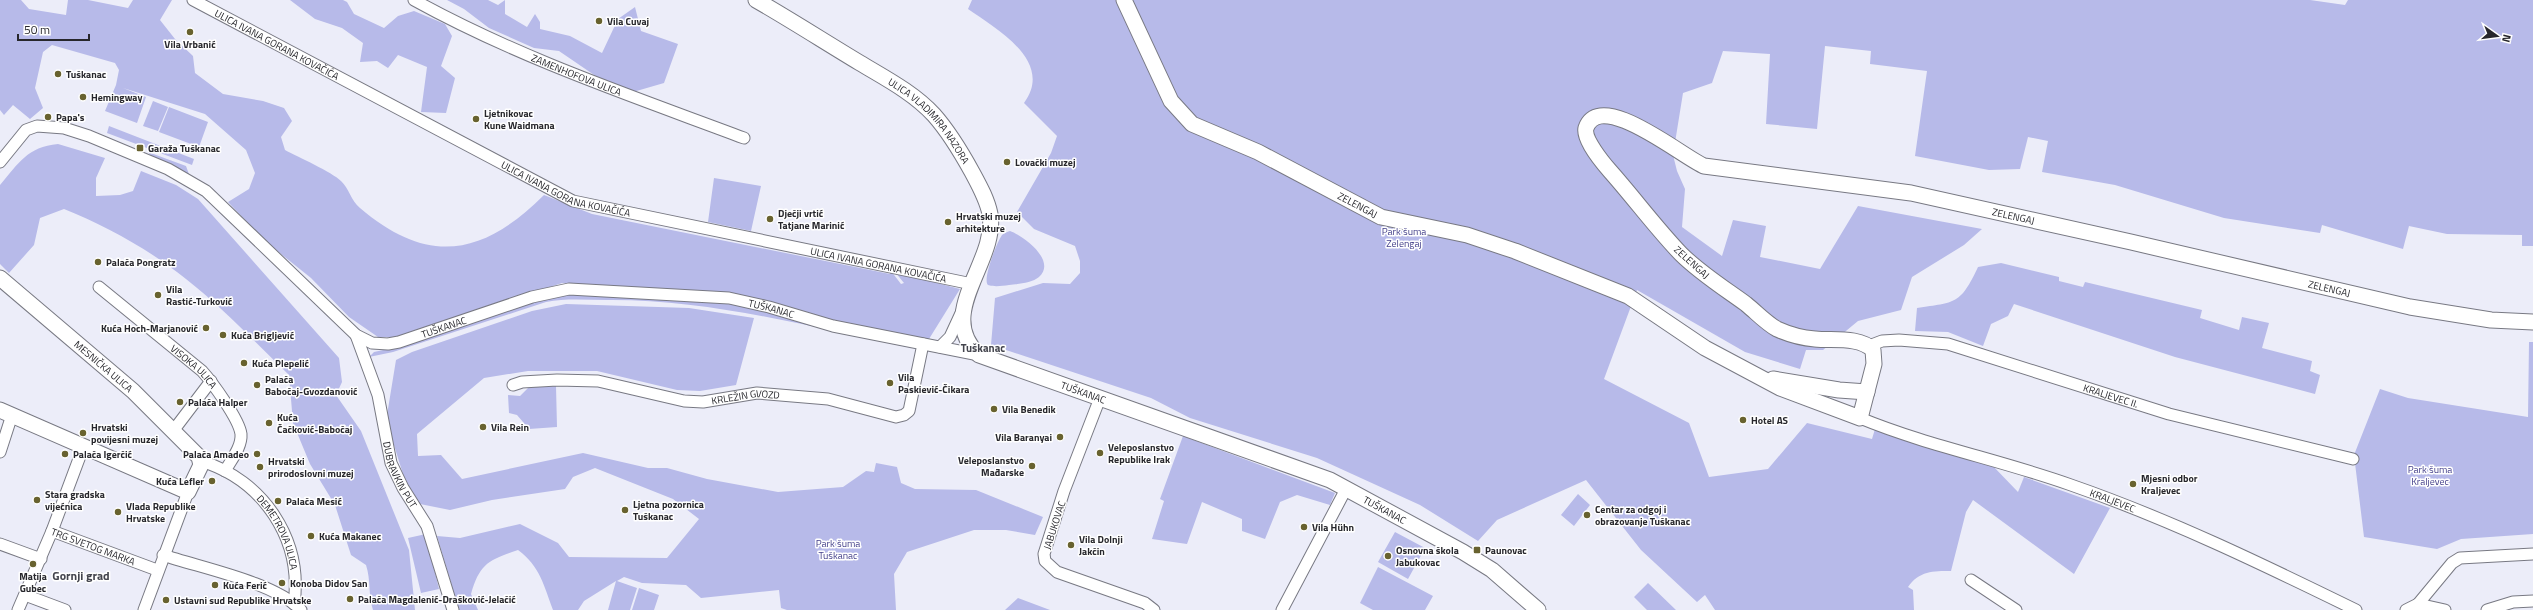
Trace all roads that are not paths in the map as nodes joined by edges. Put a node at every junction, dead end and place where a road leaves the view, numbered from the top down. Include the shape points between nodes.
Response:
1 (193, 0) edge
2 (414, 0) edge
3 (756, 0) edge
4 (1124, 0) edge
5 (744, 138) dead end
6 (0, 162) edge
7 (0, 278) edge
8 (972, 284) junction
9 (99, 286) dead end
10 (963, 307) junction
11 (2533, 322) edge
12 (356, 335) junction
13 (923, 344) junction
14 (1869, 346) junction
15 (940, 347) junction
16 (979, 355) junction
17 (1762, 378) junction
18 (211, 381) junction
19 (513, 385) dead end
20 (1867, 392) junction
21 (1100, 398) junction
22 (6, 412) edge
23 (1860, 418) junction
24 (173, 431) junction
25 (83, 448) junction
26 (0, 452) edge
27 (2353, 459) dead end
28 (201, 461) junction
29 (225, 471) junction
30 (1346, 489) junction
31 (188, 492) junction
32 (52, 531) junction
33 (0, 544) edge
34 (2533, 554) edge
35 (163, 555) junction
36 (41, 559) junction
37 (157, 570) junction
38 (1971, 580) dead end
39 (24, 595) junction
40 (2533, 601) edge
41 (2418, 604) junction
42 (298, 607) edge
43 (18, 610) edge
44 (65, 610) edge
45 (144, 610) edge
46 (453, 610) edge
47 (1154, 610) edge
48 (1282, 610) edge
49 (1538, 610) edge
50 (2016, 610) edge
51 (2356, 610) edge
52 (2406, 610) edge
53 (2445, 610) edge
54 (2487, 610) edge

1 - 8 street, ULICA IVANA GORANA KOVAČIĆA via 573,201
2 - 5 street, ZAMENHOFOVA ULICA via 464,27 558,69 638,101
3 - 8 street, ULICA VLADIMIRA NAZORA via 890,81 933,114 950,135 982,192 990,213 988,240
4 - 17 street, ZELENGAJ via 1171,101 1192,124 1258,152 1381,217 1467,235 1515,251 1628,296 1705,348
6 - 12 street, TUŠKANAC via 26,130 33,126 49,126 89,136 168,169 206,191
7 - 24 street, MESNIČKA ULICA via 133,391
8 - 10 street, ULICA VLADIMIRA NAZORA
9 - 18 street, VISOKA ULICA
10 - 15 street, ULICA VLADIMIRA NAZORA via 950,338
10 - 16 street, ULICA VLADIMIRA NAZORA via 964,329 972,348
11 - 14 street, ZELENGAJ via 2491,320 2410,307 2109,236 1911,193 1704,166 1693,162 1642,127 1614,116 1595,117 1589,122 1586,137 1601,162 1681,254 1698,268 1776,328 1814,339 1858,342
12 - 13 street, TUŠKANAC via 372,343 399,342 532,296 569,289 729,298 833,326
12 - 46 street, DUBRAVKIN PUT via 378,395 391,463 427,526
13 - 15 street, TUŠKANAC
13 - 19 street, KRLEŽIN GVOZD via 909,411 896,417 828,399 773,394 736,394 703,402 684,401 598,381 557,380
14 - 20 street via 1874,355 1874,364
14 - 27 street, KRALJEVEC II. via 1882,341 1899,340 1948,344 2169,414
15 - 16 street, TUŠKANAC
16 - 21 street, TUŠKANAC
17 - 20 street
17 - 23 street, ZELENGAJ via 1780,388
18 - 24 street
18 - 29 street, VISOKA ULICA via 240,434 238,449
20 - 23 street
21 - 30 street, TUŠKANAC
21 - 47 street, JABUKOVAC via 1064,491 1044,554 1045,561 1057,572 1145,603
22 - 25 street
22 - 26 street
23 - 51 street, KRALJEVEC via 1890,430 2068,484 2175,524
24 - 28 street, MESNIČKA ULICA
25 - 31 street
25 - 32 street
28 - 29 street, DEMETROVA ULICA
28 - 31 street
29 - 42 street, DEMETROVA ULICA via 251,487 266,503 282,530 293,560
30 - 48 street
30 - 49 street, TUŠKANAC via 1483,564
31 - 35 street
32 - 36 street, TRG SVETOG MARKA
32 - 37 street, TRG SVETOG MARKA
33 - 36 street
34 - 41 street via 2460,558 2452,563
35 - 37 street
35 - 42 street via 238,578
36 - 39 street, TRG SVETOG MARKA
37 - 45 street
38 - 50 street
39 - 43 street, TRG SVETOG MARKA
39 - 44 street
40 - 54 street via 2513,602
41 - 52 street
41 - 53 street

